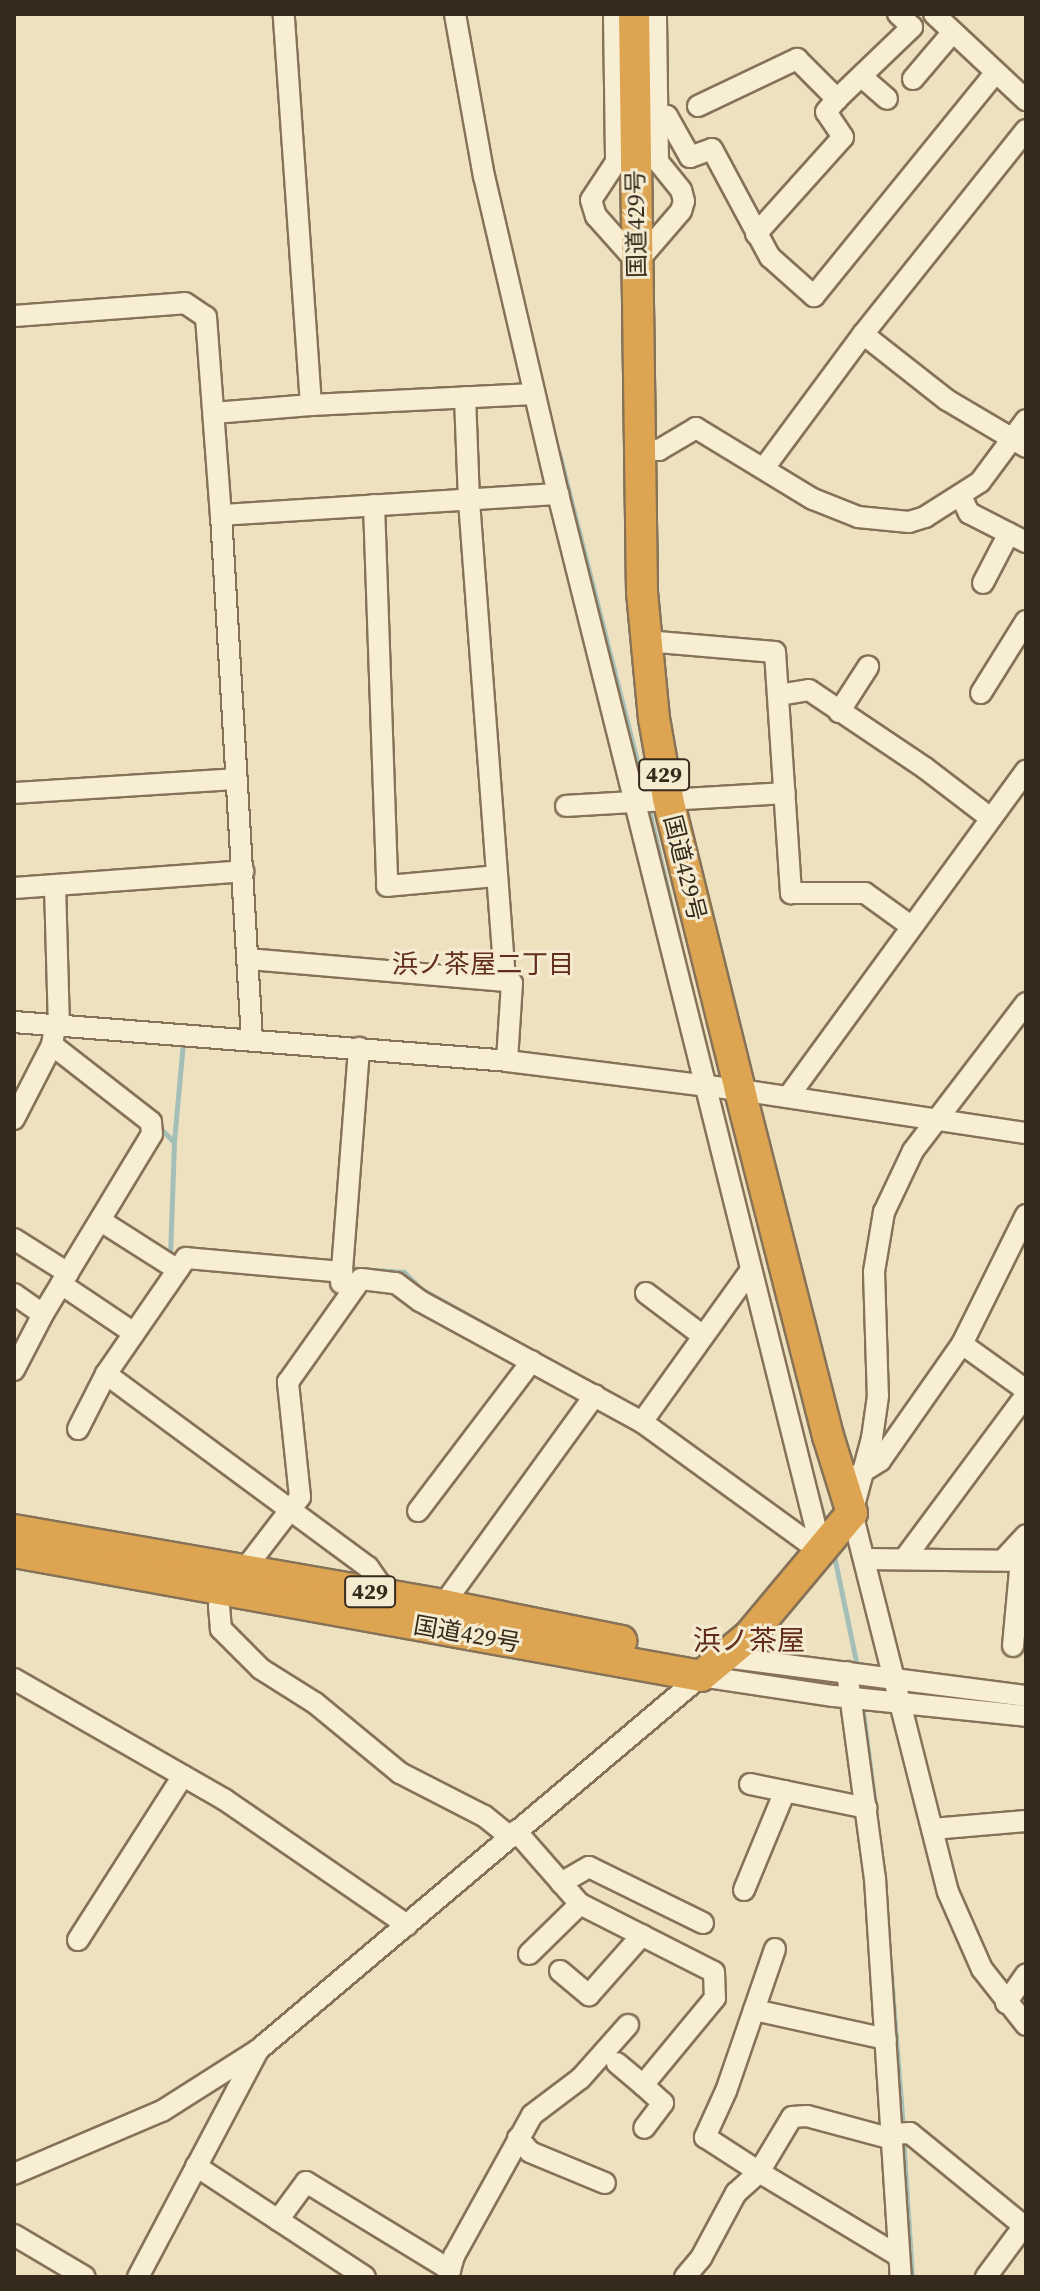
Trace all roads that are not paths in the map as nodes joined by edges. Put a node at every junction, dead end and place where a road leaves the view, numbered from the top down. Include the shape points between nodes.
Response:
1 (284, 14) edge
2 (455, 14) edge
3 (614, 14) edge
4 (634, 14) edge
5 (656, 14) edge
6 (898, 14) edge
7 (934, 14) edge
8 (952, 33) junction
9 (995, 73) junction
10 (862, 77) junction
11 (913, 79) dead end
12 (837, 99) junction
13 (887, 99) dead end
14 (1026, 100) edge
15 (698, 106) dead end
16 (657, 118) junction
17 (1026, 130) edge
18 (681, 211) junction
19 (635, 212) junction
20 (596, 216) junction
21 (756, 234) junction
22 (637, 262) junction
23 (14, 316) edge
24 (863, 334) junction
25 (534, 394) junction
26 (465, 397) junction
27 (311, 405) junction
28 (214, 413) junction
29 (1026, 420) edge
30 (1019, 443) edge
31 (640, 449) junction
32 (764, 468) junction
33 (558, 494) junction
34 (961, 496) junction
35 (469, 501) junction
36 (374, 505) junction
37 (221, 515) junction
38 (1017, 538) edge
39 (983, 583) dead end
40 (1026, 621) edge
41 (646, 641) junction
42 (868, 667) dead end
43 (981, 693) dead end
44 (778, 695) junction
45 (839, 712) junction
46 (1026, 771) edge
47 (237, 779) junction
48 (14, 793) edge
49 (785, 793) junction
50 (649, 799) junction
51 (566, 806) dead end
52 (989, 817) junction
53 (243, 871) junction
54 (497, 876) junction
55 (55, 885) junction
56 (14, 888) edge
57 (911, 926) junction
58 (248, 959) junction
59 (505, 981) junction
60 (1026, 1003) edge
61 (14, 1022) edge
62 (57, 1026) junction
63 (252, 1040) junction
64 (359, 1048) junction
65 (507, 1061) junction
66 (718, 1087) junction
67 (788, 1097) junction
68 (14, 1119) edge
69 (938, 1119) junction
70 (1026, 1133) edge
71 (1026, 1215) edge
72 (101, 1221) junction
73 (14, 1239) edge
74 (342, 1269) junction
75 (178, 1270) junction
76 (751, 1270) junction
77 (65, 1279) junction
78 (646, 1293) dead end
79 (14, 1294) edge
80 (339, 1310) junction
81 (43, 1314) junction
82 (134, 1333) junction
83 (703, 1336) junction
84 (962, 1344) junction
85 (532, 1361) junction
86 (14, 1370) edge
87 (106, 1374) junction
88 (1026, 1393) edge
89 (595, 1395) junction
90 (645, 1418) junction
91 (78, 1429) dead end
92 (851, 1472) junction
93 (292, 1508) junction
94 (418, 1511) dead end
95 (14, 1530) edge
96 (1026, 1535) edge
97 (833, 1538) junction
98 (14, 1552) edge
99 (905, 1558) junction
100 (865, 1559) junction
101 (1017, 1561) edge
102 (233, 1580) junction
103 (388, 1596) junction
104 (443, 1605) junction
105 (1013, 1646) dead end
106 (725, 1657) junction
107 (854, 1673) junction
108 (701, 1676) junction
109 (896, 1678) junction
110 (14, 1679) edge
111 (1026, 1696) edge
112 (858, 1698) junction
113 (903, 1703) junction
114 (1026, 1716) edge
115 (183, 1776) junction
116 (750, 1784) dead end
117 (785, 1791) junction
118 (867, 1808) junction
119 (1026, 1821) edge
120 (932, 1829) junction
121 (512, 1834) junction
122 (561, 1883) junction
123 (744, 1890) dead end
124 (580, 1904) junction
125 (703, 1923) dead end
126 (407, 1925) junction
127 (642, 1935) junction
128 (78, 1940) dead end
129 (775, 1949) dead end
130 (529, 1954) dead end
131 (560, 1971) dead end
132 (1026, 1974) edge
133 (1006, 2003) junction
134 (754, 2010) junction
135 (628, 2025) dead end
136 (1026, 2025) edge
137 (886, 2039) junction
138 (258, 2050) junction
139 (617, 2063) dead end
140 (643, 2085) junction
141 (644, 2128) dead end
142 (898, 2135) junction
143 (518, 2138) junction
144 (196, 2166) junction
145 (759, 2172) junction
146 (14, 2174) edge
147 (605, 2183) dead end
148 (278, 2220) junction
149 (1025, 2224) edge
150 (14, 2235) edge
151 (900, 2267) edge
152 (449, 2274) edge
153 (85, 2277) edge
154 (138, 2277) edge
155 (365, 2277) edge
156 (685, 2277) edge
157 (986, 2277) edge

1 - 27 street
2 - 25 street via 484,176
3 - 20 street via 616,162 591,200
4 - 19 highway, 国道429号 / 429
5 - 16 street
6 - 10 street via 912,27
7 - 8 street
8 - 9 street
8 - 11 street
9 - 14 street
9 - 21 street via 814,296 770,257
10 - 12 street
10 - 13 street
12 - 15 street via 797,59
12 - 21 street via 826,112 843,137
16 - 18 street via 658,162 681,190
16 - 21 street via 667,116 690,157 712,149
17 - 24 street
18 - 19 street via 655,222
18 - 22 street
19 - 20 street via 616,222
19 - 22 highway, 国道429号 / 429
20 - 22 street
22 - 31 highway, 国道429号 / 429
23 - 28 street via 185,303 206,317
24 - 30 street via 947,400
24 - 32 street
25 - 26 street
25 - 33 street
26 - 27 street
26 - 35 street
27 - 28 street
28 - 37 street
29 - 30 street
30 - 34 street
31 - 32 street via 659,450 696,428
31 - 41 highway, 国道429号 / 429
32 - 34 street via 813,499 858,517 886,521 925,517
33 - 35 street
33 - 50 street
34 - 38 street via 969,513
35 - 36 street
35 - 54 street
36 - 37 street
36 - 54 street via 387,886
37 - 47 street
38 - 39 street
40 - 43 street
41 - 44 street via 775,652
41 - 50 highway, 国道429号 / 429 via 654,719
42 - 45 street
44 - 45 street via 809,690
44 - 49 street
45 - 52 street
46 - 52 street
47 - 48 street
47 - 53 street
49 - 50 street
49 - 57 street via 791,893 865,893
50 - 51 street
50 - 66 highway, 国道429号 / 429
52 - 57 street
53 - 55 street
53 - 58 street
54 - 59 street
55 - 56 street
55 - 62 street
57 - 67 street
58 - 59 street
58 - 63 street
59 - 65 street via 512,983
60 - 69 street
61 - 62 street
62 - 63 street
62 - 68 street
62 - 72 street via 151,1122 152,1134
63 - 64 street
64 - 65 street
64 - 74 street
65 - 66 street
66 - 67 street
66 - 76 street
66 - 92 highway, 国道429号 / 429
67 - 69 street
69 - 70 street
69 - 92 street via 913,1151 884,1212 874,1272 878,1396
71 - 84 street
72 - 75 street
72 - 77 street
73 - 77 street
74 - 75 street via 186,1258
74 - 80 street
75 - 82 street
76 - 83 street
76 - 97 street
77 - 81 street
77 - 82 street
78 - 83 street
79 - 81 street
80 - 85 street via 361,1279 396,1283
80 - 93 street via 288,1382 300,1497
81 - 86 street
82 - 87 street
83 - 90 street
84 - 88 street
84 - 92 street via 880,1461
85 - 89 street
85 - 94 street
87 - 91 street
87 - 93 street
88 - 99 street
89 - 90 street
89 - 104 street
90 - 97 street
92 - 97 highway, 国道429号 / 429
93 - 102 street
93 - 103 street via 368,1567
95 - 102 highway, 国道429号 / 429
96 - 101 street
97 - 100 street
97 - 106 highway
98 - 102 highway, 国道429号 / 429
99 - 100 street
99 - 101 street
100 - 109 street
101 - 105 street
102 - 103 highway, 国道429号 / 429
102 - 108 highway, 国道429号 / 429
102 - 121 street via 219,1606 221,1629 251,1660 315,1703 400,1773
103 - 104 highway, 国道429号 / 429
104 - 106 highway, 国道429号 / 429
106 - 107 street
106 - 108 highway
107 - 109 street
107 - 112 street
108 - 112 street
108 - 121 street
109 - 111 street
109 - 113 street
110 - 115 street
112 - 113 street
112 - 118 street
113 - 114 street
113 - 120 street
115 - 126 street
115 - 128 street
116 - 117 street
117 - 118 street
117 - 123 street
118 - 137 street
119 - 120 street
120 - 133 street via 959,1922
121 - 122 street
121 - 126 street
122 - 124 street
122 - 125 street via 589,1867
124 - 127 street
124 - 130 street
126 - 138 street
127 - 131 street via 589,1995
127 - 140 street via 714,1972 715,1998
129 - 134 street
132 - 133 street
133 - 136 street
134 - 137 street
134 - 145 street via 705,2137
135 - 143 street via 567,2091 532,2115
137 - 142 street
138 - 144 street
138 - 146 street via 162,2111
139 - 140 street
140 - 141 street via 663,2103
142 - 145 street via 792,2117
142 - 149 street
142 - 151 street
143 - 147 street via 530,2152
143 - 152 street
144 - 148 street
144 - 154 street
145 - 151 street
145 - 156 street via 736,2193
148 - 152 street via 306,2182
148 - 155 street
149 - 157 street
150 - 153 street

